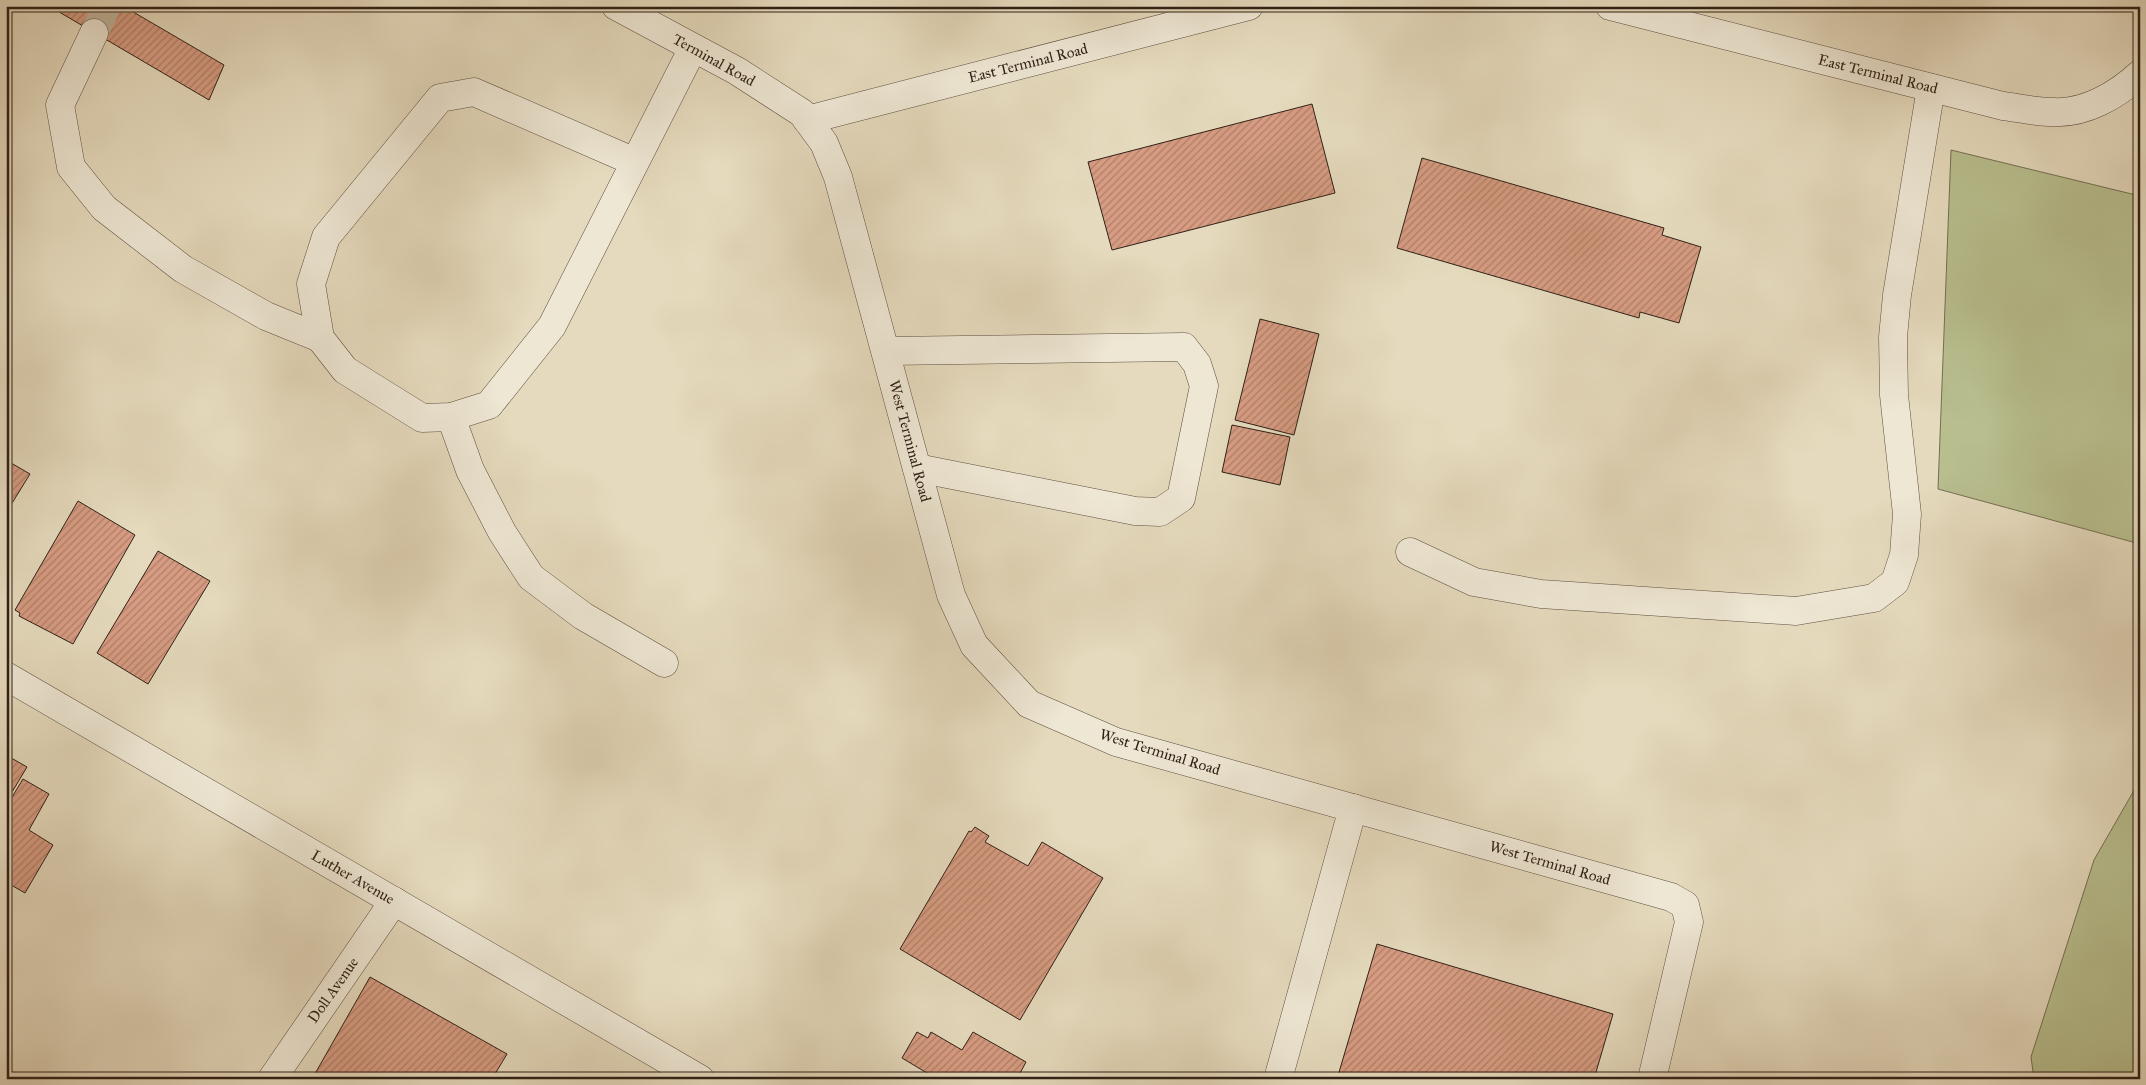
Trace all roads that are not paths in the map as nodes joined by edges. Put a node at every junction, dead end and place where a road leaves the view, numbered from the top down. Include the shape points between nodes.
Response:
1 (616, 6) edge
2 (1250, 6) edge
3 (1618, 7) edge
4 (1211, 11) edge
5 (94, 32) tunnel mouth
6 (693, 48) junction
7 (2140, 74) edge
8 (1931, 88) junction
9 (807, 120) junction
10 (635, 162) junction
11 (320, 338) junction
12 (886, 352) junction
13 (451, 417) junction
14 (917, 468) junction
15 (1410, 552) dead end
16 (664, 663) dead end
17 (6, 676) edge
18 (1353, 808) junction
19 (394, 901) junction
20 (272, 1079) edge
21 (700, 1079) edge
22 (1278, 1079) edge
23 (1652, 1079) edge

1 - 6 street, Terminal Road
2 - 4 street, East Terminal Road
3 - 8 street, East Terminal Road
4 - 9 street, East Terminal Road
5 - 11 street via 60,104 71,167 104,208 183,269 266,316
6 - 9 street, Terminal Road via 737,71 802,113
6 - 10 street
7 - 8 street, East Terminal Road via 2124,88 2082,109 2054,112 2002,106
8 - 15 street via 1893,337 1894,395 1907,514 1904,555 1895,582 1874,598 1796,611 1542,594 1474,582
9 - 12 street, West Terminal Road via 824,144 838,177
10 - 11 street via 474,92 440,98 326,237 310,284
10 - 13 street via 552,326 489,406
11 - 13 street via 345,370 422,418
12 - 14 street, West Terminal Road
12 - 14 street via 1184,348 1197,364 1204,386 1182,498 1160,512 1135,512
13 - 16 street via 470,470 502,532 531,577 582,616
14 - 18 street, West Terminal Road via 951,594 974,645 1028,704 1116,742
17 - 19 street, Luther Avenue
18 - 22 street
18 - 23 street, West Terminal Road via 1671,897 1685,905 1689,922
19 - 20 street, Doll Avenue
19 - 21 street, Luther Avenue

